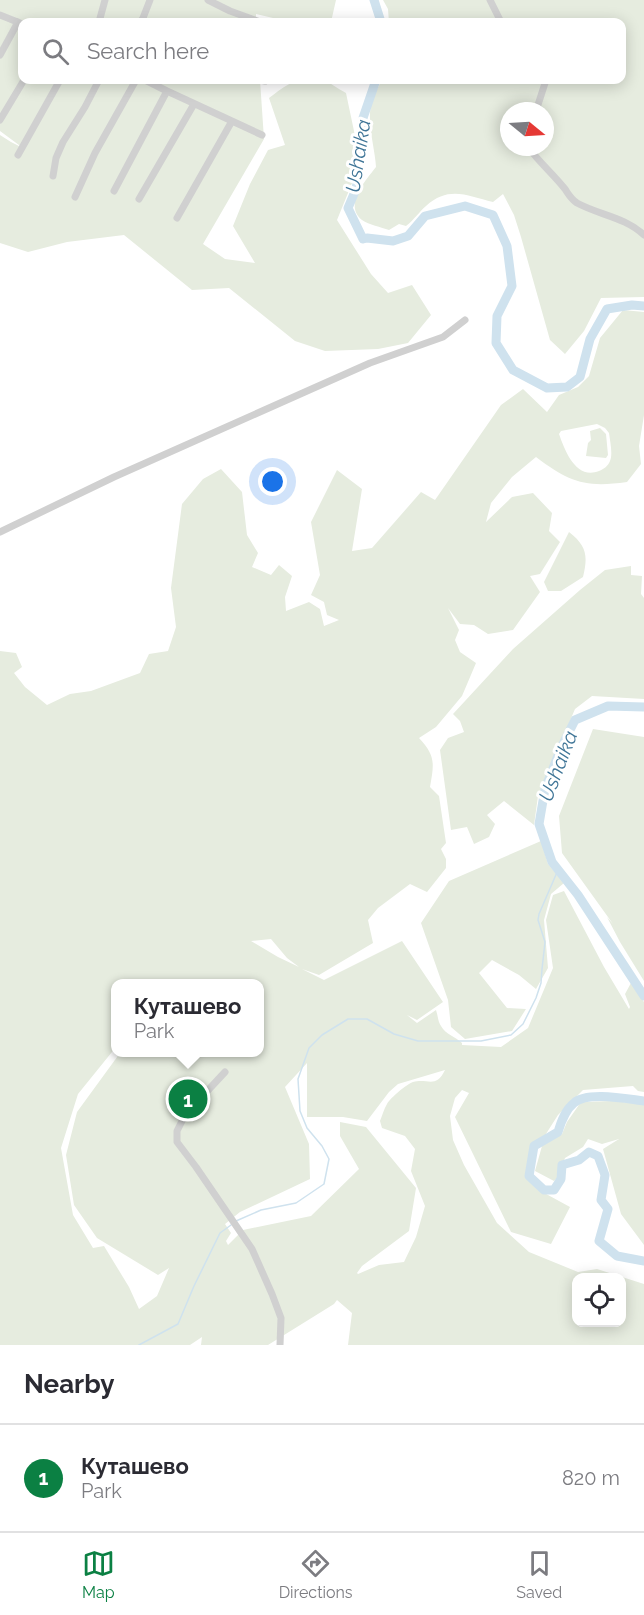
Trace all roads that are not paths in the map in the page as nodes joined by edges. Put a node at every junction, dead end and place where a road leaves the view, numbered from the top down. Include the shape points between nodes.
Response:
1 (105, 0) edge
2 (150, 0) edge
3 (208, 0) edge
4 (490, 0) edge
5 (0, 15) edge
6 (100, 18) edge
7 (144, 18) edge
8 (249, 18) edge
9 (499, 18) edge
10 (18, 22) edge
11 (18, 26) edge
12 (0, 55) edge
13 (22, 84) edge
14 (58, 84) edge
15 (97, 84) edge
16 (134, 84) edge
17 (153, 84) edge
18 (545, 84) edge
19 (166, 91) junction
20 (539, 102) edge
21 (194, 104) junction
22 (0, 120) edge
23 (232, 121) junction
24 (262, 135) dead end
25 (18, 155) dead end
26 (536, 156) edge
27 (53, 176) dead end
28 (114, 191) dead end
29 (75, 197) dead end
30 (139, 199) dead end
31 (177, 218) dead end
32 (644, 235) edge
33 (465, 320) dead end
34 (0, 532) edge
35 (225, 1072) dead end
36 (280, 1345) edge

1 - 6 street
2 - 7 street
3 - 8 street
4 - 9 street
5 - 10 street
11 - 12 street
13 - 22 street
14 - 25 street
15 - 27 street via 63,142
16 - 29 street
17 - 19 street
18 - 20 street
19 - 21 street
19 - 28 street
21 - 23 street
21 - 30 street
23 - 24 street
23 - 31 street
26 - 32 street via 570,198 618,218
33 - 34 street via 443,337 370,363
35 - 36 street via 184,1115 177,1142 252,1250 281,1318

